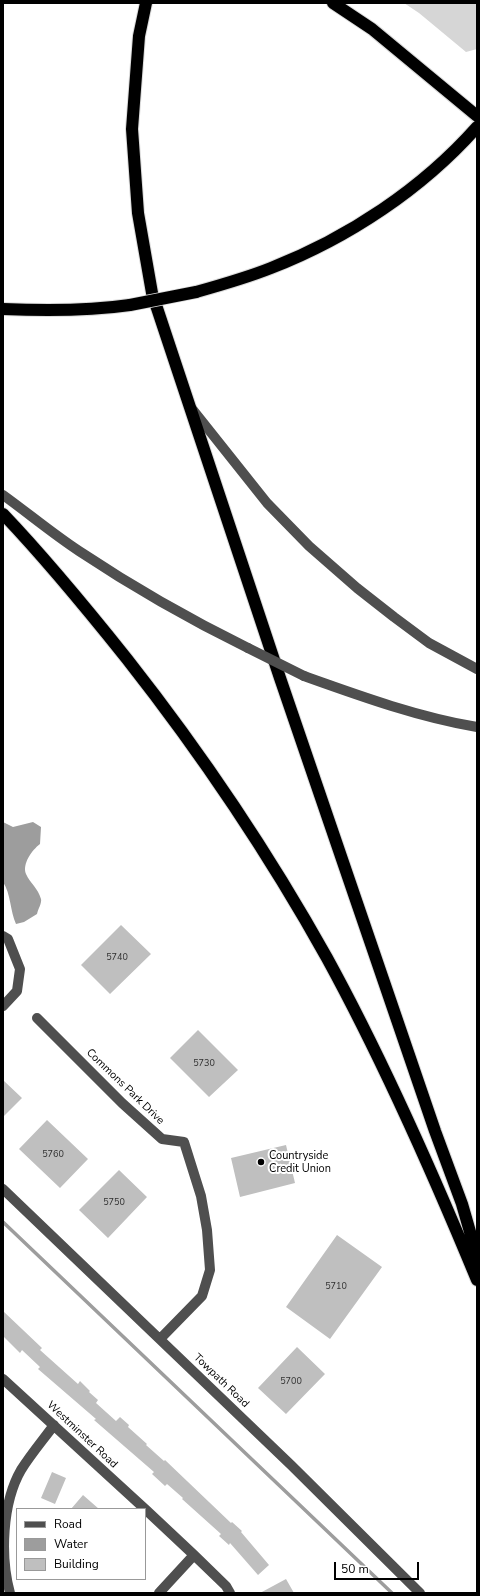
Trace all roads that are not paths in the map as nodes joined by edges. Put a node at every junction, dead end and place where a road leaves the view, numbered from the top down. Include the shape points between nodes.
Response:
1 (146, 3) edge
2 (333, 3) edge
3 (477, 116) edge
4 (477, 127) edge
5 (3, 309) edge
6 (191, 409) junction
7 (3, 495) edge
8 (3, 514) edge
9 (477, 669) edge
10 (477, 727) edge
11 (3, 936) edge
12 (3, 1006) edge
13 (37, 1018) dead end
14 (3, 1189) edge
15 (477, 1256) edge
16 (477, 1280) edge
17 (160, 1339) junction
18 (3, 1379) edge
19 (54, 1425) junction
20 (144, 1508) edge
21 (146, 1510) edge
22 (194, 1555) junction
23 (10, 1593) edge
24 (159, 1593) edge
25 (230, 1593) edge
26 (420, 1593) edge

1 - 6 highway via 139,36 132,129 138,213 152,293
2 - 3 highway via 372,29
4 - 5 highway, bridge via 432,171 401,196 334,239 271,268 196,292 130,305 64,311
6 - 9 street via 267,503 309,546 396,619 429,643
6 - 15 highway via 288,701 462,1204
7 - 10 street, bridge via 117,576 203,626 304,676 418,713
8 - 16 highway via 81,601 164,706 265,855 327,958 400,1101
11 - 12 street via 8,939 20,969 17,992
13 - 17 street, Commons Park Drive via 162,1139 184,1142 201,1196 210,1270 202,1296
14 - 17 street, Towpath Road
17 - 26 street, Towpath Road
18 - 19 street, Westminster Road
19 - 20 street, Westminster Road
19 - 23 street via 20,1471 9,1502 3,1546
21 - 22 street, Westminster Road
22 - 24 street
22 - 25 street, Westminster Road

